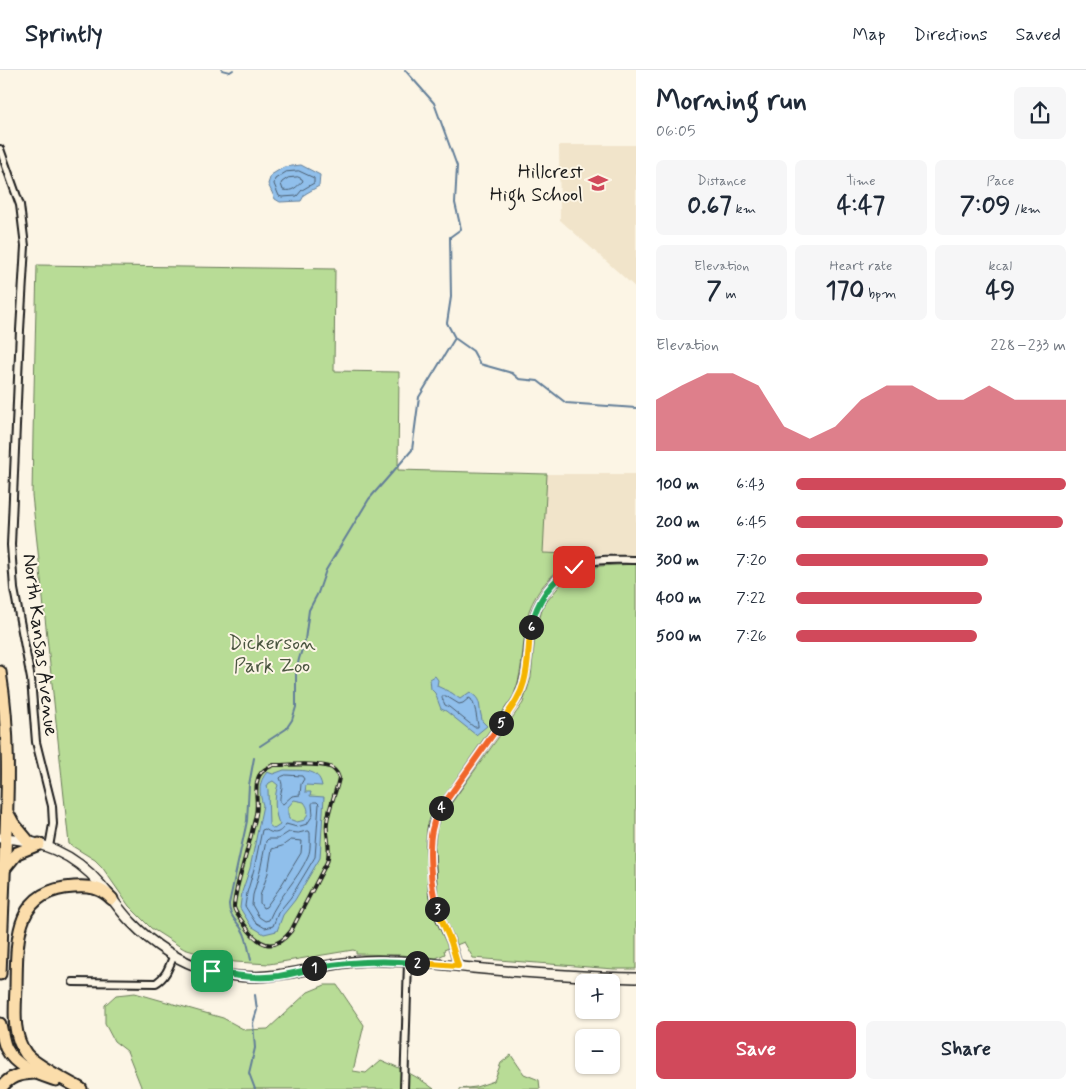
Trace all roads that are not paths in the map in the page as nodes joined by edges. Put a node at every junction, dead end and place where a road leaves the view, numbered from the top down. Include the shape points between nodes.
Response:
1 (0, 149) edge
2 (636, 560) edge
3 (0, 672) edge
4 (7, 812) junction
5 (3, 838) edge
6 (39, 844) junction
7 (5, 868) junction
8 (112, 899) junction
9 (173, 957) junction
10 (408, 962) junction
11 (458, 966) junction
12 (0, 974) edge
13 (636, 978) edge
14 (73, 982) dead end
15 (0, 1024) edge
16 (36, 1073) junction
17 (0, 1089) edge
18 (81, 1089) edge
19 (404, 1089) edge

1 - 6 street, North Kansas Avenue via 20,205 25,246 12,544 14,589 31,679 36,742 53,812 53,824
2 - 11 street via 581,564 561,575 547,591 532,621 526,675 518,698 436,816 430,845 435,902
3 - 4 highway via 7,732
4 - 5 highway
4 - 6 highway via 13,823
5 - 6 main road
5 - 7 highway
6 - 7 highway via 17,853
6 - 8 main road via 84,867
7 - 12 highway
8 - 9 main road via 139,931
8 - 18 highway via 92,887 52,890 32,905 19,930 15,1015 18,1040 27,1056 36,1063
9 - 10 main road via 212,971 247,977 279,976 358,962
9 - 14 street via 165,975 156,983
10 - 11 main road
10 - 19 street
11 - 13 main road
15 - 16 highway via 11,1056
16 - 17 highway via 14,1076
16 - 18 highway

